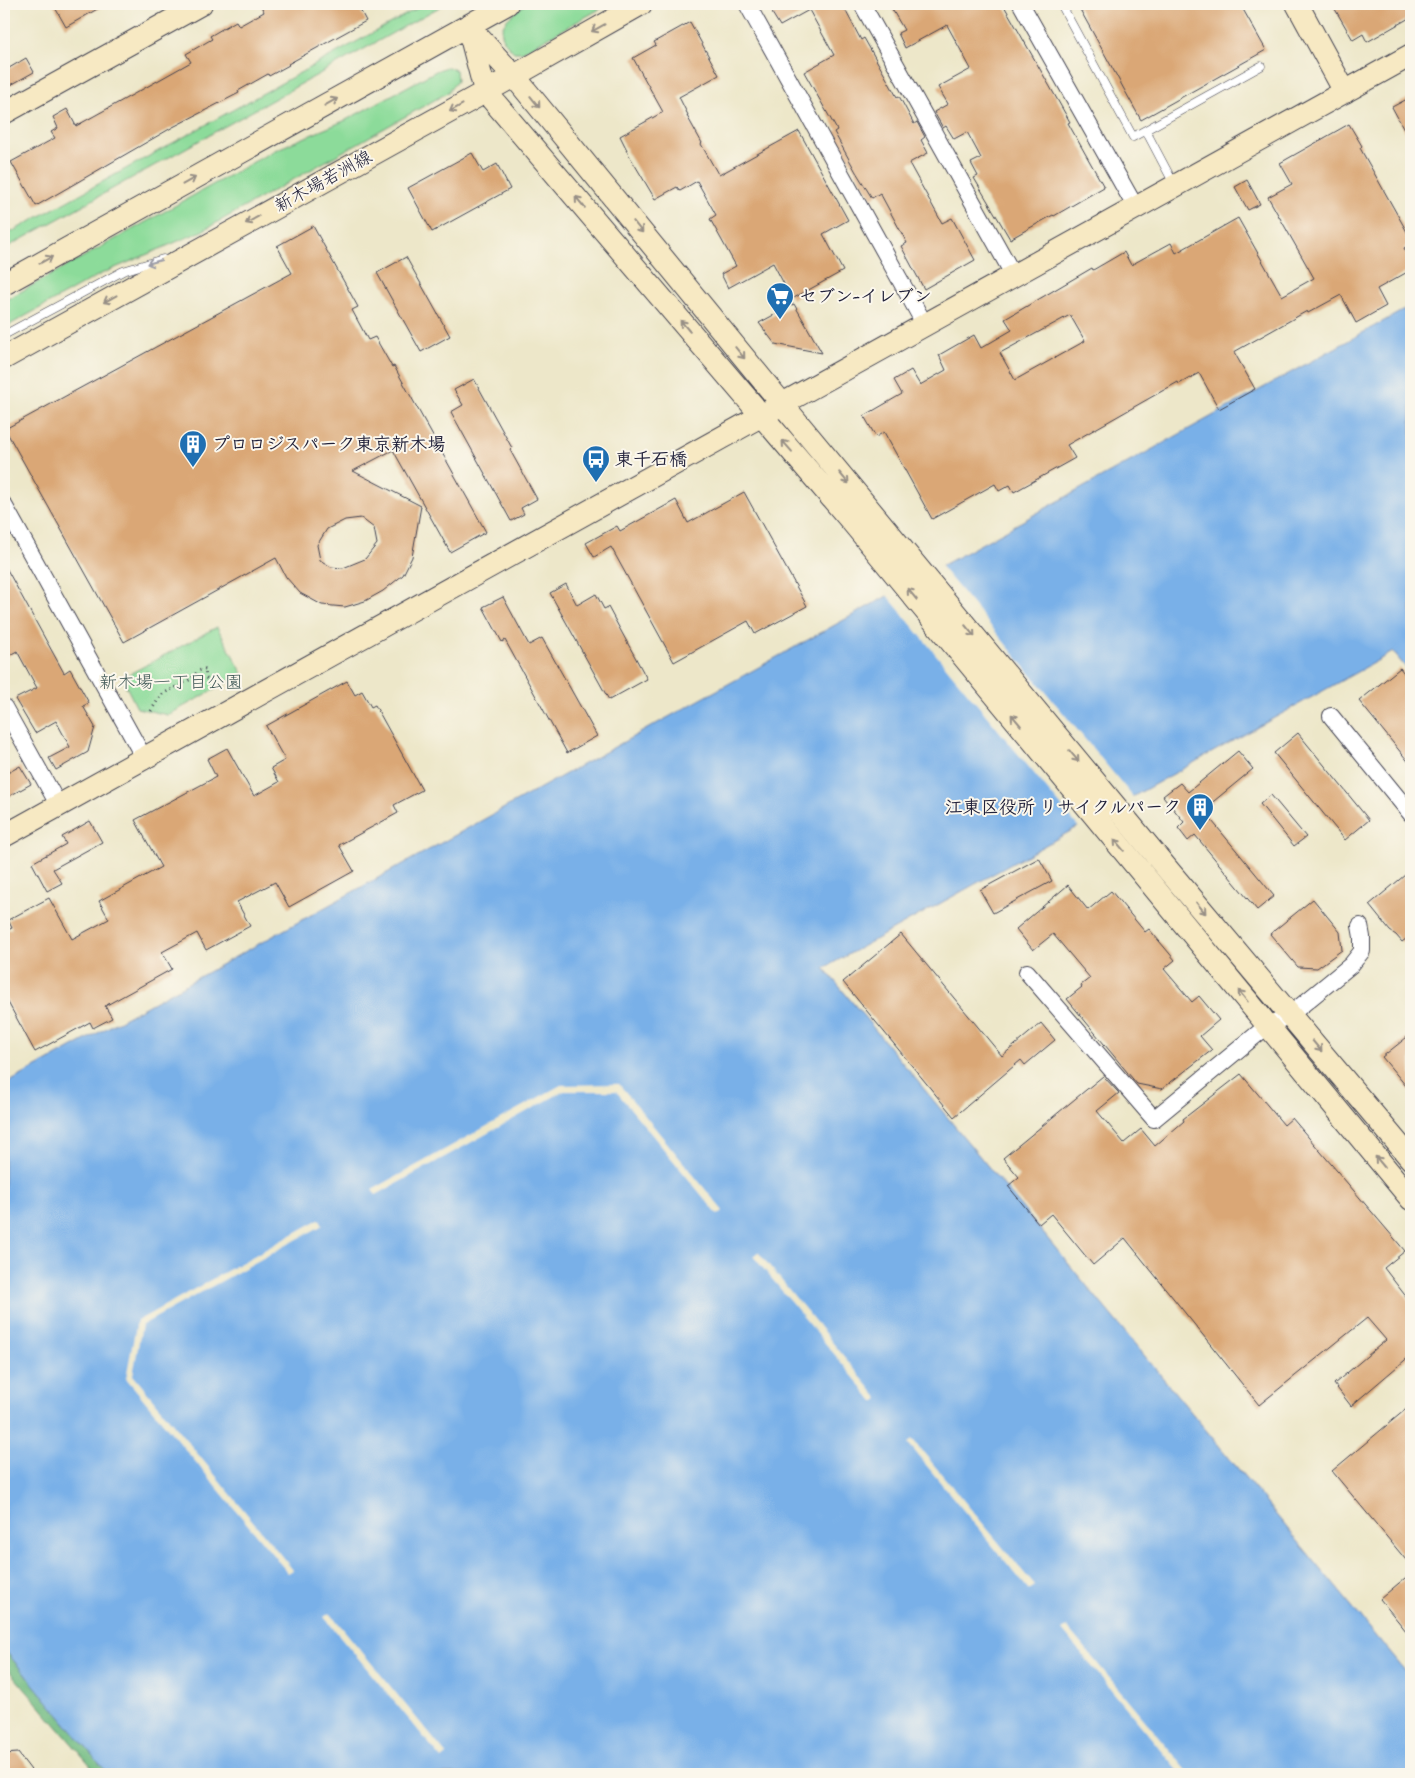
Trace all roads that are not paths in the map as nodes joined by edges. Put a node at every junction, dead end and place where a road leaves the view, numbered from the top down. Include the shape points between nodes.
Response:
1 (201, 4) edge
2 (507, 4) edge
3 (641, 4) edge
4 (747, 4) edge
5 (862, 4) edge
6 (1021, 4) edge
7 (1061, 4) edge
8 (1297, 4) edge
9 (468, 26) junction
10 (1411, 55) edge
11 (1262, 66) dead end
12 (514, 76) junction
13 (486, 91) junction
14 (1345, 92) junction
15 (4, 112) edge
16 (1146, 131) junction
17 (1175, 186) junction
18 (1136, 208) junction
19 (201, 248) junction
20 (1014, 276) junction
21 (4, 284) edge
22 (925, 325) junction
23 (4, 335) edge
24 (4, 358) edge
25 (783, 405) junction
26 (762, 416) junction
27 (4, 505) edge
28 (863, 518) junction
29 (4, 707) edge
30 (1331, 716) dead end
31 (144, 758) junction
32 (59, 806) junction
33 (1411, 814) edge
34 (4, 836) edge
35 (1360, 926) dead end
36 (1027, 972) dead end
37 (1291, 1014) junction
38 (1267, 1026) junction
39 (1411, 1159) edge
40 (1411, 1199) edge

1 - 15 street
2 - 9 street
3 -> 12 street, 新木場若洲線
4 - 22 street
5 - 20 street
6 - 18 street
7 - 16 lane via 1133,138
8 - 14 street
9 - 12 street
9 - 13 street
21 -> 9 street
10 - 14 street
11 - 16 lane
12 - 13 street, 新木場若洲線
12 -> 25 street
13 -> 19 street, 新木場若洲線
26 -> 13 street
14 - 17 street
16 - 17 lane
17 - 18 street
18 - 20 street
19 -> 23 lane via 123,271
19 -> 24 street, 新木場若洲線
20 - 22 street
22 - 25 street
25 - 26 street
25 -> 28 street
28 -> 26 street
26 - 31 street
27 - 31 street
28 -> 37 street
38 -> 28 street via 1150,883
29 - 32 street
30 - 33 street
31 - 32 street
32 - 34 street
35 - 37 street via 1362,951 1351,965
36 - 38 street via 1154,1119
37 - 38 street
37 -> 39 street
40 -> 38 street

